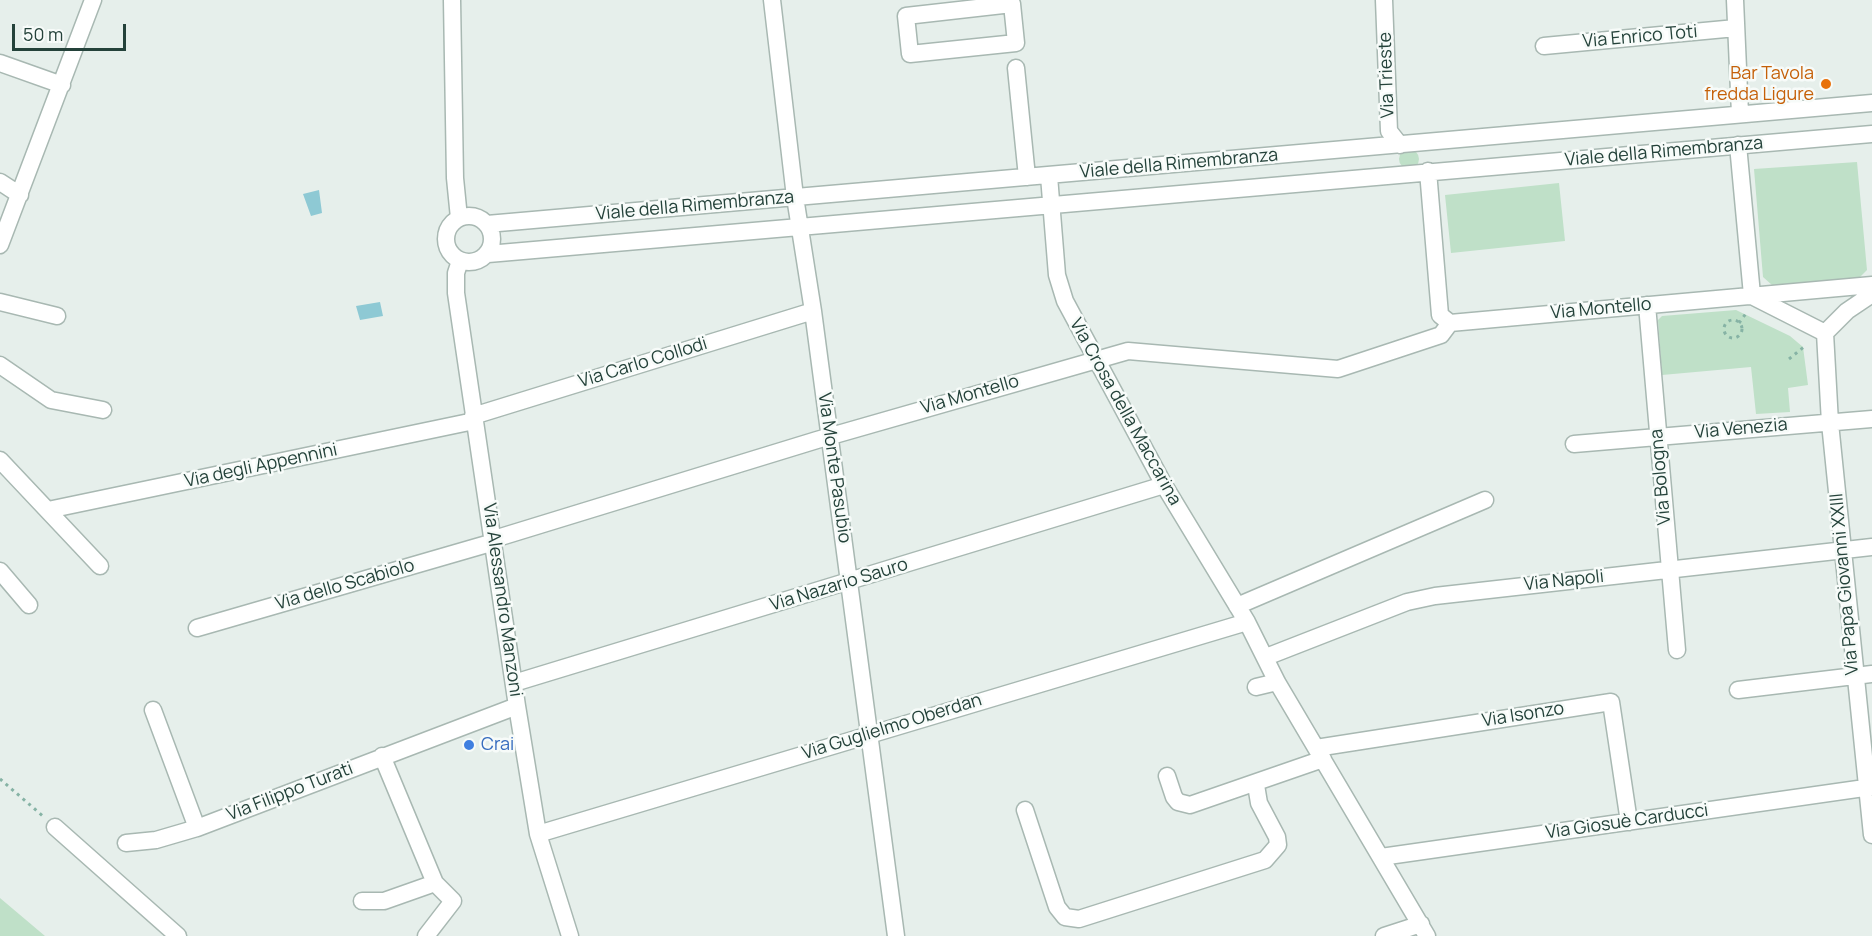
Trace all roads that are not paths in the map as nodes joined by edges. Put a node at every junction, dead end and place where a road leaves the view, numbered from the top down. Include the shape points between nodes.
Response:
1 (93, 0) edge
2 (452, 0) edge
3 (772, 0) edge
4 (1384, 0) edge
5 (1735, 0) edge
6 (1012, 2) edge
7 (1736, 28) junction
8 (1544, 46) dead end
9 (0, 63) edge
10 (1016, 68) dead end
11 (62, 85) junction
12 (1872, 103) edge
13 (1740, 114) junction
14 (1872, 134) edge
15 (1422, 143) junction
16 (1738, 145) junction
17 (1396, 146) junction
18 (1429, 171) junction
19 (1391, 175) junction
20 (1048, 176) junction
21 (1027, 177) junction
22 (0, 182) edge
23 (20, 195) junction
24 (795, 197) junction
25 (1051, 204) junction
26 (459, 218) junction
27 (487, 224) junction
28 (799, 226) junction
29 (0, 245) edge
30 (488, 254) junction
31 (460, 261) junction
32 (1872, 285) edge
33 (1872, 294) edge
34 (1752, 295) junction
35 (0, 302) edge
36 (1647, 305) junction
37 (813, 311) junction
38 (57, 316) dead end
39 (1450, 323) junction
40 (1825, 333) junction
41 (1094, 360) junction
42 (0, 365) edge
43 (103, 410) dead end
44 (474, 419) junction
45 (1872, 419) edge
46 (1830, 423) junction
47 (830, 436) junction
48 (1657, 436) junction
49 (1574, 444) dead end
50 (0, 460) edge
51 (1164, 485) junction
52 (1485, 500) dead end
53 (48, 510) junction
54 (494, 541) junction
55 (1872, 547) edge
56 (1842, 550) junction
57 (100, 566) dead end
58 (1668, 569) junction
59 (0, 571) edge
60 (849, 582) junction
61 (29, 605) dead end
62 (1237, 606) junction
63 (1247, 622) junction
64 (197, 628) dead end
65 (1677, 650) dead end
66 (1266, 657) junction
67 (1872, 674) edge
68 (1854, 676) junction
69 (1277, 682) junction
70 (514, 683) junction
71 (1256, 687) dead end
72 (1738, 690) dead end
73 (517, 706) junction
74 (153, 710) dead end
75 (870, 734) junction
76 (1319, 754) junction
77 (382, 756) junction
78 (1167, 776) dead end
79 (1256, 785) junction
80 (1869, 788) edge
81 (1025, 810) dead end
82 (1629, 822) junction
83 (55, 827) road end
84 (197, 828) junction
85 (538, 834) junction
86 (1872, 835) edge
87 (126, 843) dead end
88 (1381, 857) junction
89 (435, 883) junction
90 (362, 901) dead end
91 (1424, 930) edge
92 (178, 936) edge
93 (426, 936) edge
94 (570, 936) edge
95 (896, 936) edge
96 (1384, 936) edge

1 - 11 street
2 - 26 street
3 - 24 street, Via Monte Pasubio
4 - 17 street, Via Trieste via 1389,131
5 - 7 street
6 - 6 street via 1016,43 910,54 906,16
7 - 8 street, Via Enrico Toti
7 - 13 street
9 - 11 street
10 - 21 street
11 - 23 street
12 - 13 street, Viale della Rimembranza
13 - 15 street, Viale della Rimembranza
14 - 16 street, Viale della Rimembranza
15 - 17 street, Viale della Rimembranza
15 - 18 street via 1433,157
16 - 18 street, Viale della Rimembranza
16 - 34 street
17 - 19 street via 1385,161
17 - 20 street, Viale della Rimembranza
18 - 19 street, Viale della Rimembranza
18 - 39 street via 1440,315
19 - 25 street, Viale della Rimembranza
20 - 21 street, Viale della Rimembranza
20 - 25 street, Via Crosa della Maccarina
21 - 24 street, Viale della Rimembranza
22 - 23 street
23 - 29 street
24 - 27 street, Viale della Rimembranza
24 - 28 street, Via Monte Pasubio
25 - 28 street, Viale della Rimembranza
25 - 41 street, Via Crosa della Maccarina via 1060,289
26 - 27 street via 477,217
26 - 31 street via 449,227 446,240 450,252
27 - 30 street via 493,242
28 - 30 street, Viale della Rimembranza
28 - 37 street, Via Monte Pasubio
30 - 31 street via 475,262
31 - 44 street, Via Alessandro Manzoni via 456,293
32 - 34 street, Via Montello
33 - 40 street
34 - 36 street, Via Montello
34 - 40 street
35 - 38 street
36 - 39 street, Via Montello
36 - 48 street, Via Bologna
37 - 44 street, Via Carlo Collodi
37 - 47 street, Via Monte Pasubio
39 - 41 street, Via Montello via 1441,335 1338,369 1128,351
40 - 46 street, Via Papa Giovanni XXIII
41 - 47 street, Via Montello
41 - 51 street, Via Crosa della Maccarina
42 - 43 street via 51,400
44 - 53 street, Via degli Appennini
44 - 54 street, Via Alessandro Manzoni
45 - 46 street, Via Venezia
46 - 48 street, Via Venezia
46 - 56 street, Via Papa Giovanni XXIII
47 - 54 street, Via Montello
47 - 60 street, Via Monte Pasubio
48 - 49 street, Via Venezia
48 - 58 street, Via Bologna
50 - 53 street
51 - 60 street, Via Nazario Sauro
51 - 62 street, Via Crosa della Maccarina
52 - 62 street
53 - 57 street
54 - 64 street, Via dello Scabiolo
54 - 70 street, Via Alessandro Manzoni
55 - 56 street, Via Napoli
56 - 58 street, Via Napoli
56 - 68 street, Via Papa Giovanni XXIII
58 - 65 street, Via Bologna
58 - 66 street, Via Napoli via 1407,602
59 - 61 street
60 - 70 street, Via Nazario Sauro
60 - 75 street, Via Monte Pasubio
62 - 63 street, Via Crosa della Maccarina
63 - 66 street, Via Crosa della Maccarina
63 - 75 street, Via Guglielmo Oberdan
66 - 69 street, Via Crosa della Maccarina
67 - 68 street
68 - 72 street
68 - 80 street, Via Papa Giovanni XXIII
69 - 71 street
69 - 76 street, Via Crosa della Maccarina
70 - 73 street, Via Alessandro Manzoni
73 - 77 street, Via Filippo Turati
73 - 85 street, Via Alessandro Manzoni
74 - 84 street
75 - 85 street, Via Guglielmo Oberdan
75 - 95 street, Via Monte Pasubio
76 - 79 street
76 - 82 street, Via Isonzo via 1611,702
76 - 88 street, Via Crosa della Maccarina
77 - 84 street, Via Filippo Turati
77 - 89 street
78 - 79 street via 1174,797 1190,805
79 - 81 street via 1259,803 1278,844 1264,860 1079,919 1065,917 1057,907
80 - 82 street, Via Giosuè Carducci
80 - 86 street, Via Papa Giovanni XXIII
82 - 88 street, Via Giosuè Carducci
83 - 92 street
84 - 87 street, Via Filippo Turati via 156,840
85 - 94 street, Via Alessandro Manzoni
88 - 91 street, Via Crosa della Maccarina
89 - 90 street via 384,901
89 - 93 street via 453,901
91 - 96 street

